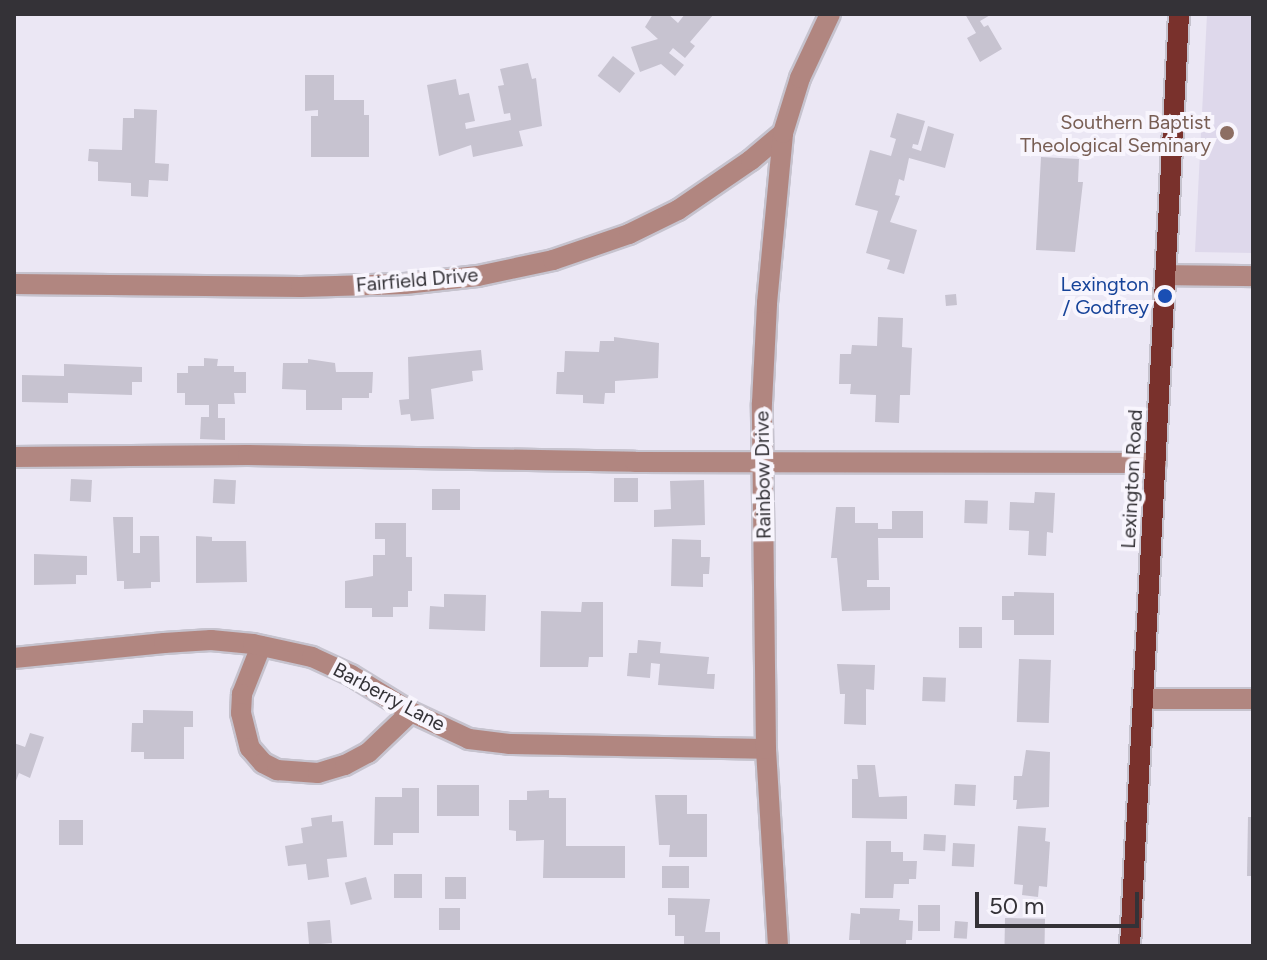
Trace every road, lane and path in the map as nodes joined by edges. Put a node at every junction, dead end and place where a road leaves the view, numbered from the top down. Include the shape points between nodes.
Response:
1 (830, 14) edge
2 (1179, 14) edge
3 (783, 133) junction
4 (1166, 275) junction
5 (1253, 276) edge
6 (14, 284) edge
7 (14, 457) edge
8 (762, 460) junction
9 (1156, 463) junction
10 (261, 646) junction
11 (14, 658) edge
12 (1144, 699) junction
13 (1253, 699) edge
14 (411, 712) junction
15 (766, 749) junction
16 (778, 946) edge
17 (1130, 946) edge

1 - 3 street, Rainbow Drive via 800,78
2 - 4 main road, Lexington Road
3 - 6 street, Fairfield Drive via 678,210 629,234 553,260 478,276 301,287
3 - 8 street, Rainbow Drive via 767,303
4 - 5 street
4 - 9 main road, Lexington Road
7 - 8 street
8 - 9 street
8 - 15 street, Rainbow Drive
9 - 12 main road, Lexington Road
10 - 11 street, Barberry Lane via 211,640
10 - 14 street, Barberry Lane via 338,669
10 - 14 street via 242,694 242,723 250,748 277,770 318,773 345,765 368,753
12 - 13 street
12 - 17 main road, Lexington Road
14 - 15 street, Barberry Lane via 489,743
15 - 16 street, Rainbow Drive

